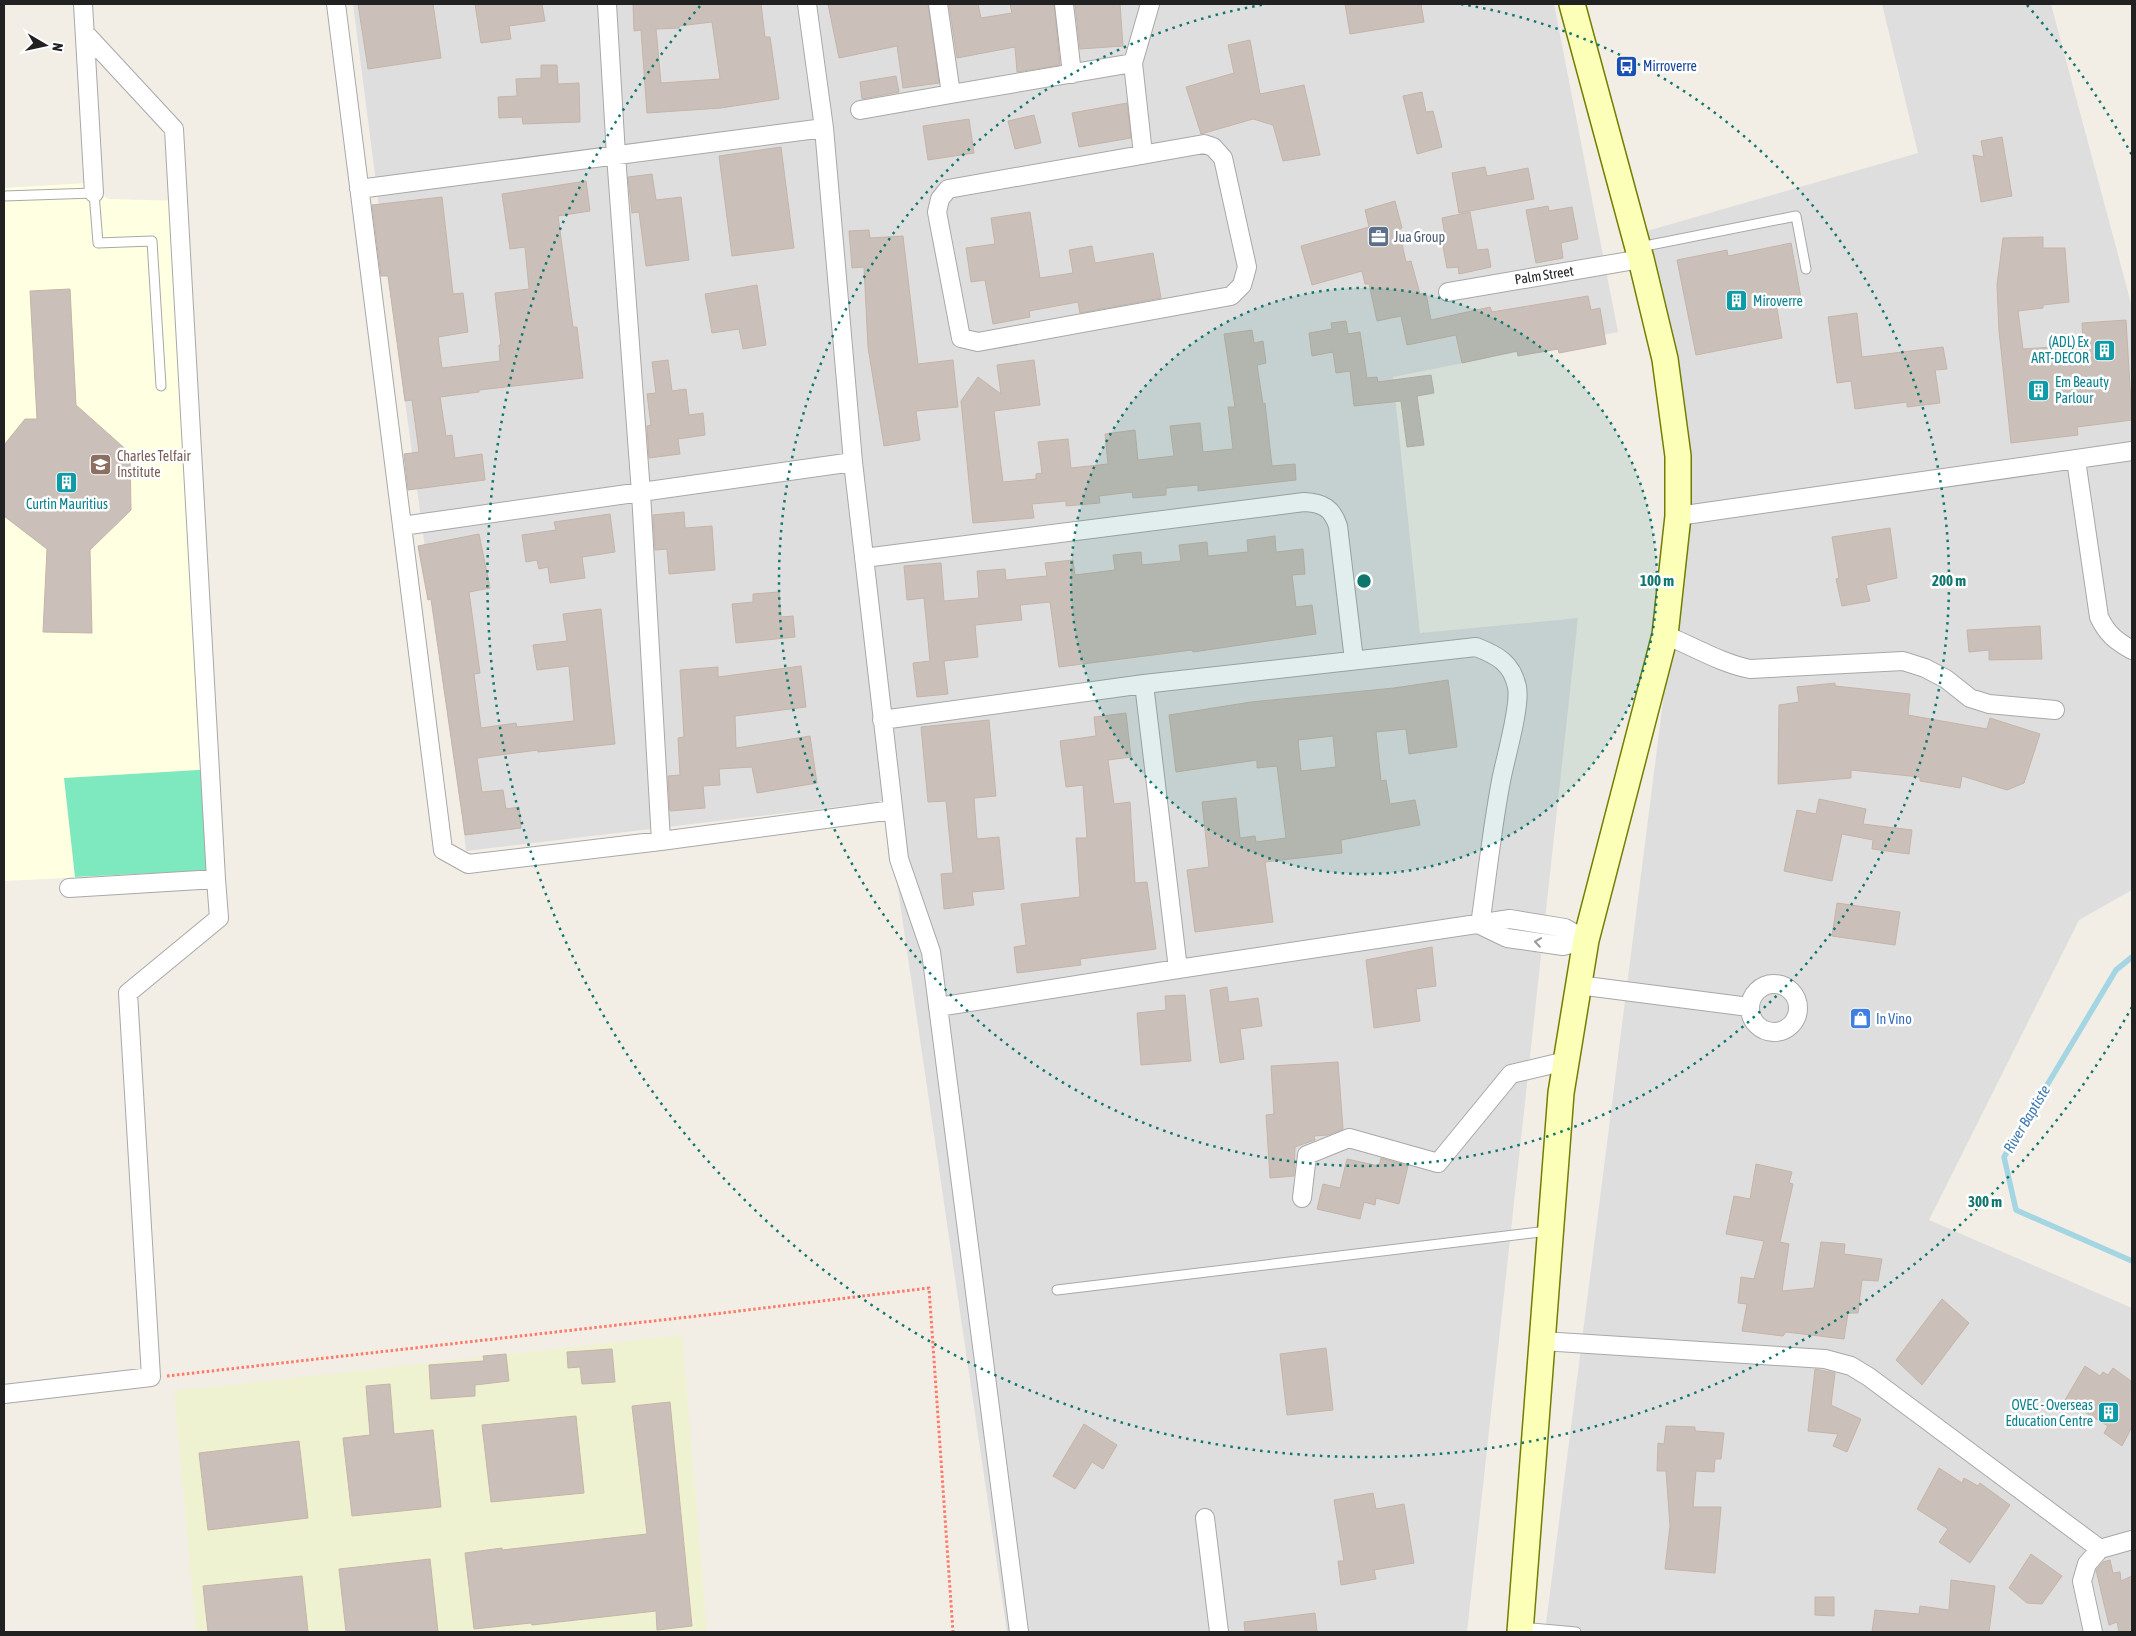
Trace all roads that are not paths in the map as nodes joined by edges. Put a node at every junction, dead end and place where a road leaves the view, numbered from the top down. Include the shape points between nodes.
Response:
1 (83, 4) edge
2 (336, 4) edge
3 (607, 4) edge
4 (807, 4) edge
5 (938, 4) edge
6 (1064, 4) edge
7 (1150, 4) edge
8 (1572, 4) edge
9 (85, 33) junction
10 (1133, 63) junction
11 (1072, 74) junction
12 (952, 94) junction
13 (860, 110) dead end
14 (824, 128) junction
15 (1143, 154) junction
16 (616, 155) junction
17 (359, 189) junction
18 (94, 193) junction
19 (4, 196) edge
20 (1639, 254) junction
21 (1806, 269) dead end
22 (1448, 292) dead end
23 (161, 386) dead end
24 (2132, 451) edge
25 (2076, 460) junction
26 (852, 462) junction
27 (641, 494) junction
28 (1678, 516) junction
29 (402, 526) junction
30 (864, 558) junction
31 (1665, 634) junction
32 (2132, 650) edge
33 (1354, 660) junction
34 (1144, 684) junction
35 (2055, 710) dead end
36 (882, 720) junction
37 (893, 810) junction
38 (661, 841) junction
39 (216, 879) junction
40 (69, 888) dead end
41 (1480, 925) junction
42 (1586, 940) junction
43 (1178, 968) junction
44 (1578, 986) junction
45 (938, 1007) junction
46 (1749, 1007) dead end
47 (1566, 1062) junction
48 (1302, 1198) dead end
49 (1551, 1231) junction
50 (1057, 1290) dead end
51 (1542, 1341) junction
52 (4, 1394) edge
53 (1205, 1518) dead end
54 (2132, 1540) edge
55 (2100, 1549) junction
56 (1520, 1630) edge
57 (1019, 1632) edge
58 (1219, 1632) edge
59 (1576, 1632) edge
60 (2093, 1632) edge

1 - 9 street
2 - 17 street
3 - 16 street
4 - 14 street
5 - 12 street
6 - 11 street
7 - 10 street
8 - 20 main road
9 - 18 street
9 - 39 street via 174,129
10 - 11 street
10 - 15 street
11 - 12 street
12 - 13 street
14 - 16 street
14 - 26 street
15 - 15 street via 1204,144 1213,147 1223,158 1247,267 1242,285 1231,296 978,342 961,338 937,212 940,199 948,189
16 - 17 street
16 - 27 street
17 - 29 street
18 - 19 lane
18 - 23 lane via 98,243 152,241
20 - 21 lane via 1796,216
20 - 22 street, Palm Street
20 - 28 main road via 1665,359 1678,456
24 - 25 street
25 - 28 street
25 - 32 street via 2099,617 2105,630
26 - 27 street
26 - 30 street
27 - 29 street
27 - 38 street
28 - 31 main road
29 - 38 street via 443,850 468,864
30 - 33 street via 1304,502 1318,503 1328,507 1338,526
30 - 36 street
31 - 35 street via 1728,664 1750,668 1903,661 1946,679 1970,698 1989,704
31 - 42 main road
33 - 34 street
33 - 41 street via 1476,647 1496,654 1509,667 1517,688 1516,708 1500,782
34 - 36 street
34 - 43 street
36 - 37 street
37 - 38 street
37 - 45 street via 898,859 931,952
39 - 40 street
39 - 52 street via 219,918 128,993 151,1378
41 - 42 street via 1510,920 1565,928
41 - 43 street
42 - 44 main road
43 - 45 street
44 - 46 street
44 - 47 main road
45 - 57 street
47 - 48 street via 1511,1074 1438,1163 1349,1138 1308,1155
47 - 49 main road
49 - 50 lane
49 - 51 main road
51 - 55 street via 1825,1359 1851,1366
51 - 56 main road
53 - 58 street
54 - 55 street
55 - 60 street via 2088,1564 2082,1581
56 - 59 lane

